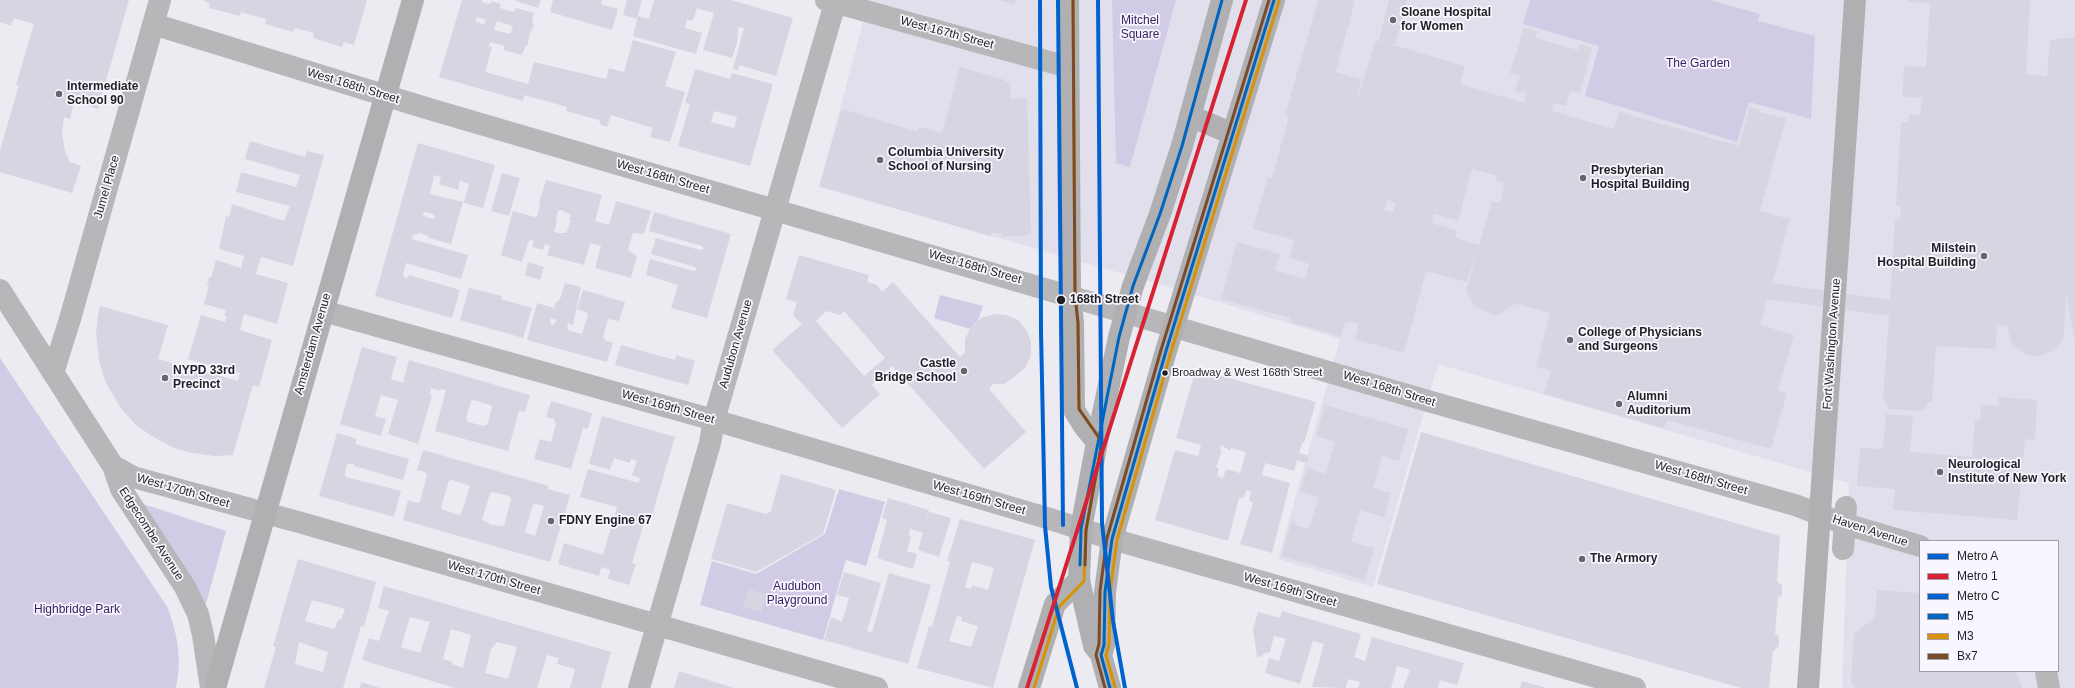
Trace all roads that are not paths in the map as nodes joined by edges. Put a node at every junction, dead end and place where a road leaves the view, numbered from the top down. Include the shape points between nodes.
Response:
1 (160, 0) edge
2 (413, 0) edge
3 (1068, 0) edge
4 (1222, 0) edge
5 (1274, 0) edge
6 (1855, 0) edge
7 (832, 1) edge
8 (153, 24) junction
9 (1068, 67) junction
10 (385, 95) junction
11 (1190, 116) junction
12 (1233, 134) junction
13 (774, 210) junction
14 (0, 290) edge
15 (1070, 295) junction
16 (323, 311) junction
17 (1126, 311) junction
18 (1174, 325) junction
19 (53, 373) junction
20 (714, 420) junction
21 (1097, 442) junction
22 (113, 466) junction
23 (265, 513) junction
24 (1820, 514) junction
25 (1846, 515) junction
26 (1081, 530) junction
27 (1112, 539) junction
28 (1919, 546) edge
29 (1843, 549) dead end
30 (1079, 580) junction
31 (658, 624) junction
32 (1101, 655) junction
33 (2046, 672) edge
34 (211, 688) edge
35 (215, 688) edge
36 (639, 688) edge
37 (877, 688) edge
38 (1029, 688) edge
39 (1110, 688) edge
40 (1634, 688) edge
41 (1808, 688) edge
42 (2049, 688) edge

1 - 8 street, Jumel Place
2 - 10 main road, Amsterdam Avenue
3 - 9 main road
4 - 11 main road
5 - 12 main road
6 - 24 main road, Fort Washington Avenue
7 - 9 street, West 167th Street
7 - 13 street, Audubon Avenue
8 - 10 street, West 168th Street
8 - 19 street, Jumel Place
9 - 15 main road
10 - 13 street, West 168th Street
10 - 16 main road, Amsterdam Avenue
11 - 12 main road
11 - 17 main road via 1160,214
12 - 18 main road
13 - 15 street, West 168th Street
13 - 20 street, Audubon Avenue
14 - 19 street, Edgecombe Avenue
15 - 17 street, West 168th Street
15 - 21 main road via 1073,323 1074,410
16 - 20 street, West 169th Street
16 - 23 main road, Amsterdam Avenue
17 - 18 street, West 168th Street
17 - 21 main road
18 - 24 street, West 168th Street
18 - 27 main road
19 - 22 street, Edgecombe Avenue
20 - 26 street, West 169th Street
20 - 31 street, Audubon Avenue via 710,443
21 - 26 main road
22 - 23 street, West 170th Street via 133,477
22 - 34 street, Edgecombe Avenue via 121,489 185,587 198,614
23 - 31 street, West 170th Street
23 - 35 main road, Amsterdam Avenue
24 - 25 street, Haven Avenue
24 - 41 main road, Fort Washington Avenue
25 - 28 street, Haven Avenue
25 - 29 street
26 - 27 street, West 169th Street
26 - 30 main road
27 - 32 main road via 1105,592 1104,645
27 - 40 street, West 169th Street
30 - 32 main road via 1094,646
30 - 38 main road via 1055,604
31 - 36 street, Audubon Avenue
31 - 37 street, West 170th Street
32 - 39 main road
33 - 42 street

